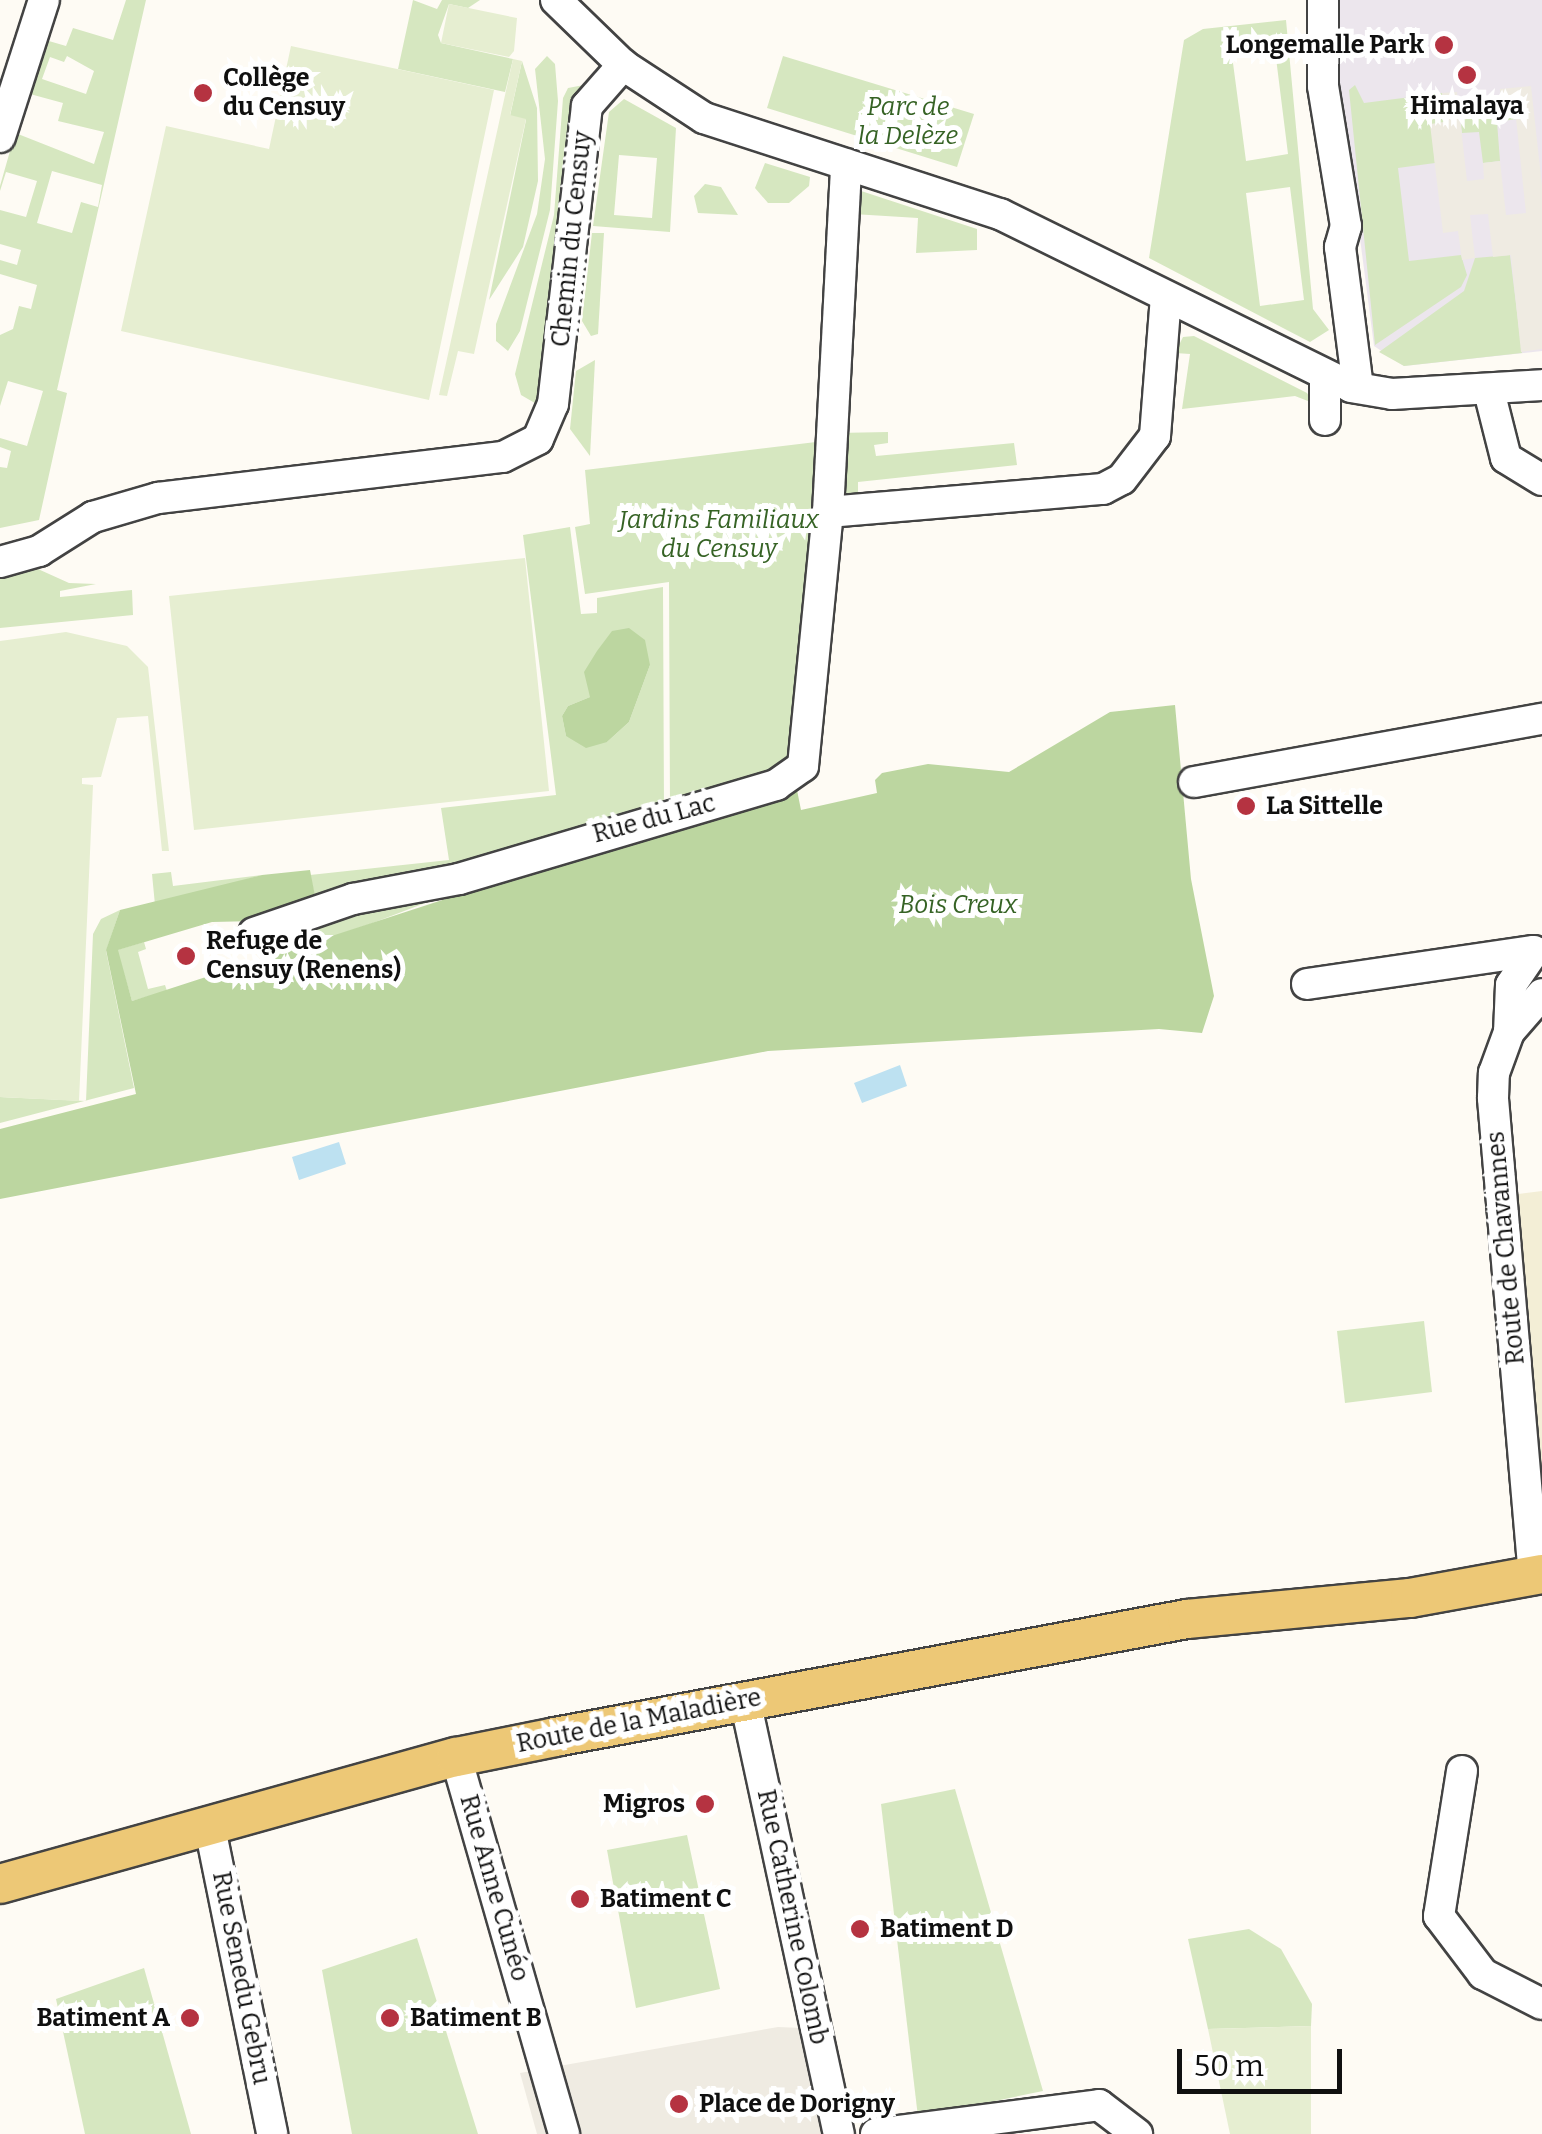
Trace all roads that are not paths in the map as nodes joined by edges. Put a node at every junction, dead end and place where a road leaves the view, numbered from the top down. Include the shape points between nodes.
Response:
1 (44, 0) edge
2 (556, 0) edge
3 (1323, 0) edge
4 (624, 65) junction
5 (0, 137) edge
6 (846, 164) junction
7 (1166, 296) junction
8 (1345, 383) junction
9 (1542, 386) edge
10 (1489, 391) junction
11 (1542, 480) edge
12 (828, 512) junction
13 (0, 562) edge
14 (1542, 719) edge
15 (1194, 782) dead end
16 (254, 933) dead end
17 (1307, 984) dead end
18 (1542, 994) edge
19 (1509, 1032) junction
20 (1539, 1576) edge
21 (1289, 1612) joint
22 (745, 1700) junction
23 (456, 1757) junction
24 (1462, 1771) dead end
25 (209, 1823) junction
26 (0, 1884) edge
27 (1542, 2004) edge
28 (272, 2134) edge
29 (564, 2134) edge
30 (838, 2134) edge
31 (876, 2134) edge
32 (1137, 2134) edge

1 - 5 street
2 - 4 street
3 - 8 street via 1323,86 1346,226 1340,247
4 - 6 street via 704,118
4 - 13 street, Chemin du Censuy via 587,106 549,426 504,457 158,498 93,517 39,551
6 - 7 street via 1000,214
6 - 12 street, Rue du Lac
7 - 8 street
7 - 12 street via 1155,436 1122,479 1103,489
8 - 10 street via 1392,394
9 - 10 street
10 - 11 street via 1506,458
12 - 16 street, Rue du Lac via 809,750 795,777 458,879 353,898
14 - 15 street
17 - 19 street via 1534,951 1511,985
18 - 19 street, Route de Chavannes
19 - 20 street, Route de Chavannes via 1494,1072 1493,1098
20 - 21 main road, Route de Chavannes
21 - 22 main road, Route de la Maladière via 1188,1618
22 - 23 main road, Route de la Maladière
22 - 30 street, Rue Catherine Colomb
23 - 25 main road, Route de la Maladière
23 - 29 street, Rue Anne Cunéo
24 - 27 street via 1439,1916 1484,1974
25 - 26 main road, Route de la Maladière
25 - 28 street, Rue Senedu Gebru
31 - 32 street via 1099,2105

